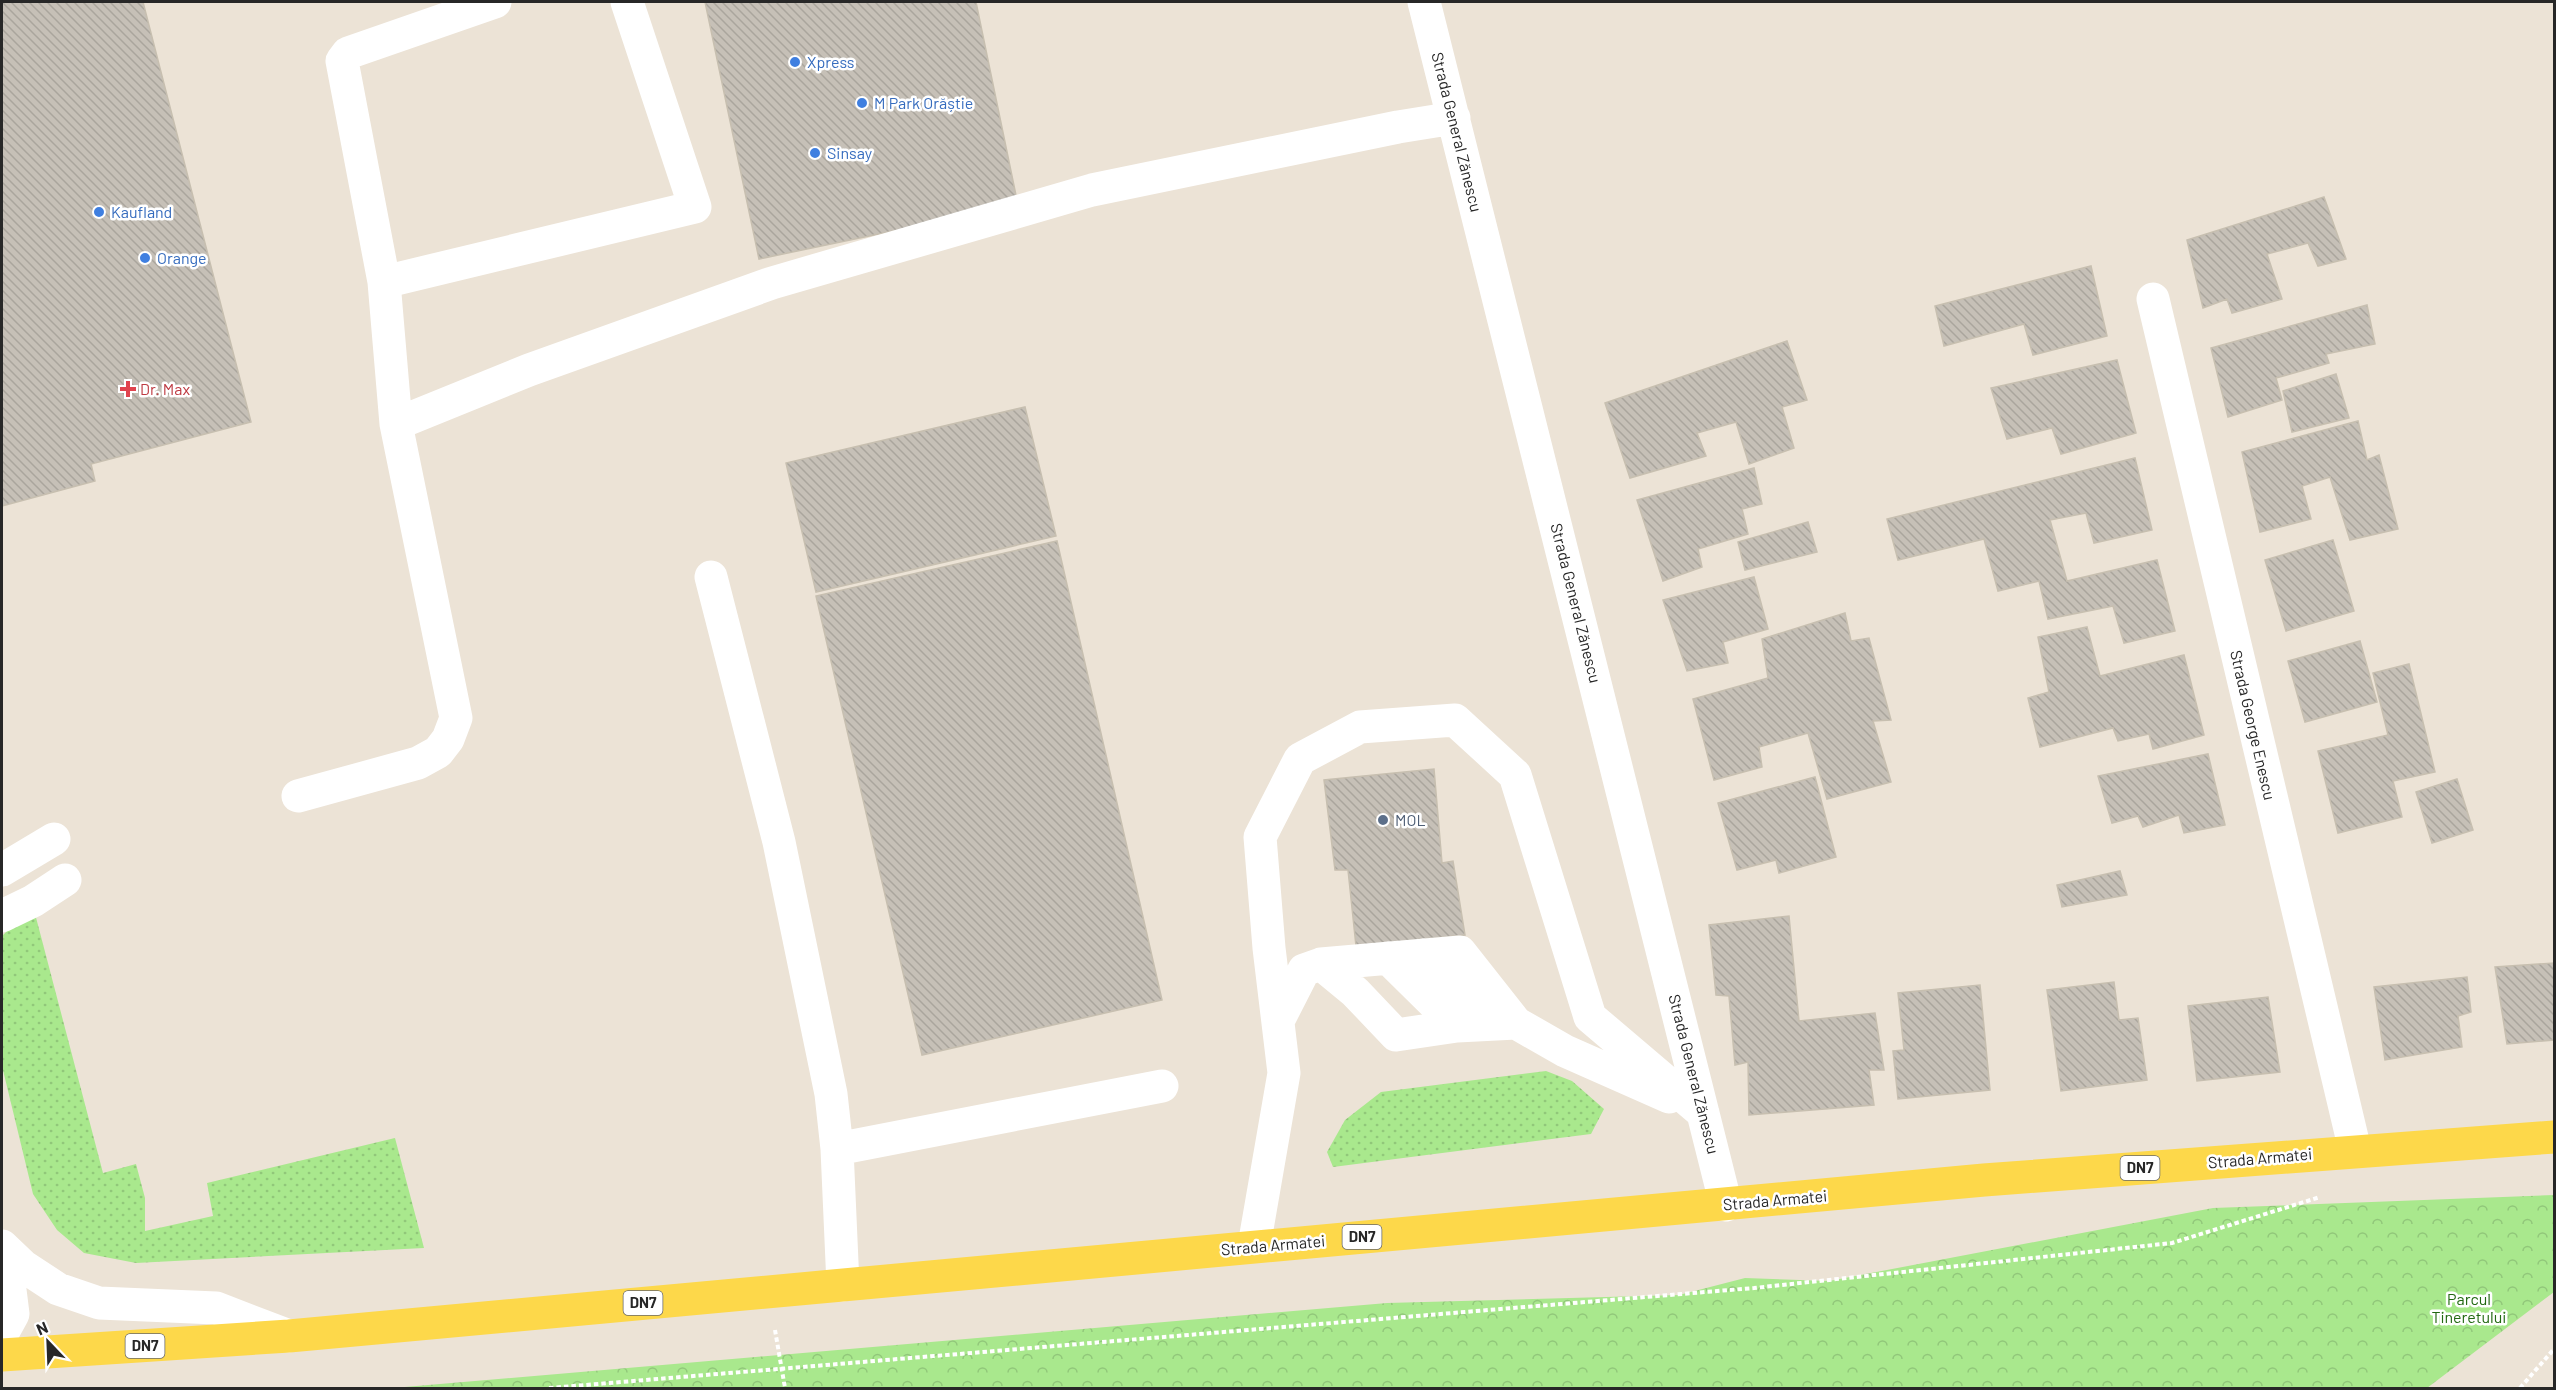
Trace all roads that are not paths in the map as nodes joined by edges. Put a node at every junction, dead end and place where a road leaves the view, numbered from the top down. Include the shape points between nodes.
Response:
1 (495, 2) edge
2 (627, 2) edge
3 (1424, 2) edge
4 (1454, 118) junction
5 (384, 282) junction
6 (2153, 299) dead end
7 (396, 424) junction
8 (711, 577) dead end
9 (298, 796) dead end
10 (54, 839) dead end
11 (2, 870) edge
12 (65, 880) dead end
13 (2, 916) edge
14 (1388, 958) junction
15 (1353, 961) junction
16 (1321, 964) junction
17 (1278, 1021) junction
18 (1516, 1023) junction
19 (1457, 1026) junction
20 (1425, 1032) junction
21 (1162, 1086) dead end
22 (1703, 1113) junction
23 (2554, 1137) edge
24 (837, 1149) junction
25 (2355, 1150) junction
26 (1726, 1205) junction
27 (2, 1246) edge
28 (1254, 1246) junction
29 (2, 1263) edge
30 (843, 1285) junction
31 (2, 1334) edge
32 (289, 1336) junction
33 (2, 1355) edge

1 - 5 street via 348,53 342,61
2 - 5 street via 695,207
3 - 4 street, Strada General Zănescu
4 - 7 street via 1092,190 772,283 529,370
4 - 22 street, Strada General Zănescu
5 - 7 street
6 - 25 street, Strada George Enescu
7 - 9 street via 456,718 454,727 438,752 418,763
8 - 24 street via 779,842 831,1094
10 - 11 street
12 - 13 street
14 - 15 street
14 - 18 street via 1460,952
14 - 19 street
15 - 16 street
15 - 20 street
16 - 17 street via 1304,970
16 - 20 street via 1396,1035
17 - 22 street via 1260,837 1300,759 1360,727 1455,720 1515,775 1590,1017
17 - 28 street via 1284,1073
18 - 19 street
18 - 22 street via 1565,1051
19 - 20 street
21 - 24 street
22 - 26 street, Strada General Zănescu
23 - 25 main road, Strada Armatei / DN7
24 - 30 street
25 - 26 main road, Strada Armatei / DN7
26 - 28 main road, Strada Armatei / DN7
27 - 32 street via 22,1266 58,1289 99,1303 216,1308
28 - 30 main road, Strada Armatei / DN7
29 - 31 street via 13,1314
30 - 32 main road, DN7
32 - 33 main road, DN7

